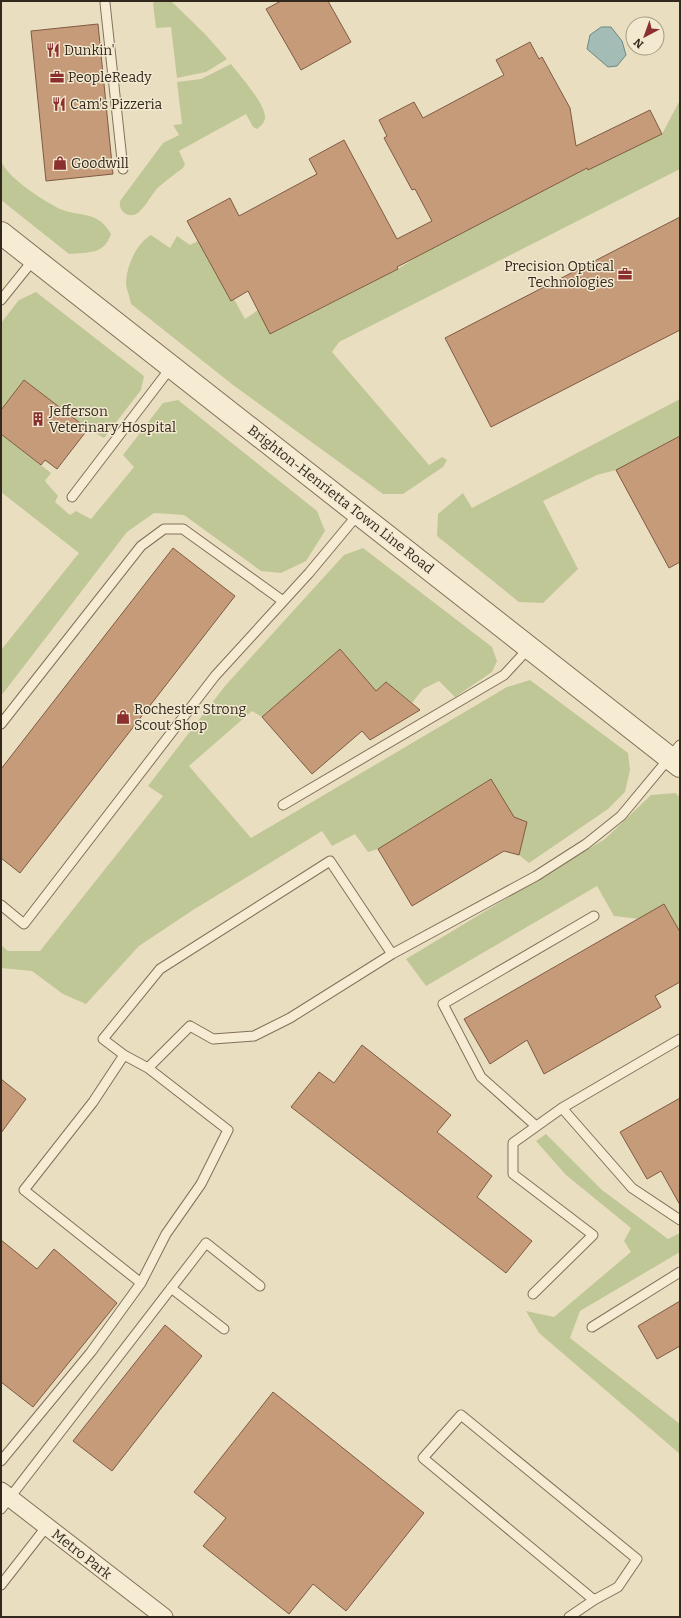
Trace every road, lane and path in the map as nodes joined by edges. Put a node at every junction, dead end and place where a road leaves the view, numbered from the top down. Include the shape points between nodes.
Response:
1 (105, 3) dead end
2 (123, 169) dead end
3 (1, 233) edge
4 (34, 259) junction
5 (1, 300) edge
6 (172, 366) junction
7 (72, 496) dead end
8 (359, 513) junction
9 (283, 601) junction
10 (529, 648) junction
11 (1, 724) edge
12 (676, 756) edge
13 (283, 805) dead end
14 (1, 905) edge
15 (594, 916) dead end
16 (392, 954) junction
17 (680, 1039) edge
18 (124, 1055) junction
19 (148, 1068) junction
20 (562, 1108) junction
21 (536, 1126) junction
22 (680, 1220) edge
23 (680, 1272) edge
24 (141, 1283) junction
25 (260, 1286) dead end
26 (171, 1288) junction
27 (533, 1294) dead end
28 (592, 1327) dead end
29 (224, 1329) dead end
30 (1, 1461) edge
31 (4, 1499) edge
32 (46, 1526) junction
33 (1, 1585) edge
34 (594, 1600) junction
35 (162, 1616) edge
36 (569, 1617) edge

1 - 2 lane
3 - 4 street, Brighton-Henrietta Town Line Road
4 - 5 lane
4 - 6 street, Brighton-Henrietta Town Line Road
6 - 7 lane
6 - 8 street, Brighton-Henrietta Town Line Road
8 - 9 lane
8 - 10 street, Brighton-Henrietta Town Line Road
9 - 11 lane via 183,529 164,529 141,546
9 - 14 lane via 215,676 24,924
10 - 12 street, Brighton-Henrietta Town Line Road
10 - 13 lane via 504,675
12 - 16 lane via 621,816 586,844 536,876
15 - 21 lane via 443,1004 481,1077
16 - 18 lane via 330,861 160,969 103,1039
16 - 19 lane via 290,1018 254,1036 213,1038 190,1026
17 - 20 lane
18 - 19 lane
18 - 24 lane via 93,1102 24,1190
19 - 24 lane via 228,1130 201,1184 166,1234
20 - 21 lane
20 - 22 lane via 632,1188
21 - 27 lane via 513,1143 513,1174 593,1235
23 - 28 lane
24 - 30 lane via 91,1352
25 - 26 lane via 206,1243
26 - 29 lane
26 - 31 lane
31 - 32 street, Metro Park
32 - 33 lane
32 - 35 street, Metro Park
34 - 34 lane via 424,1458 461,1415 637,1559 618,1586
34 - 36 lane

